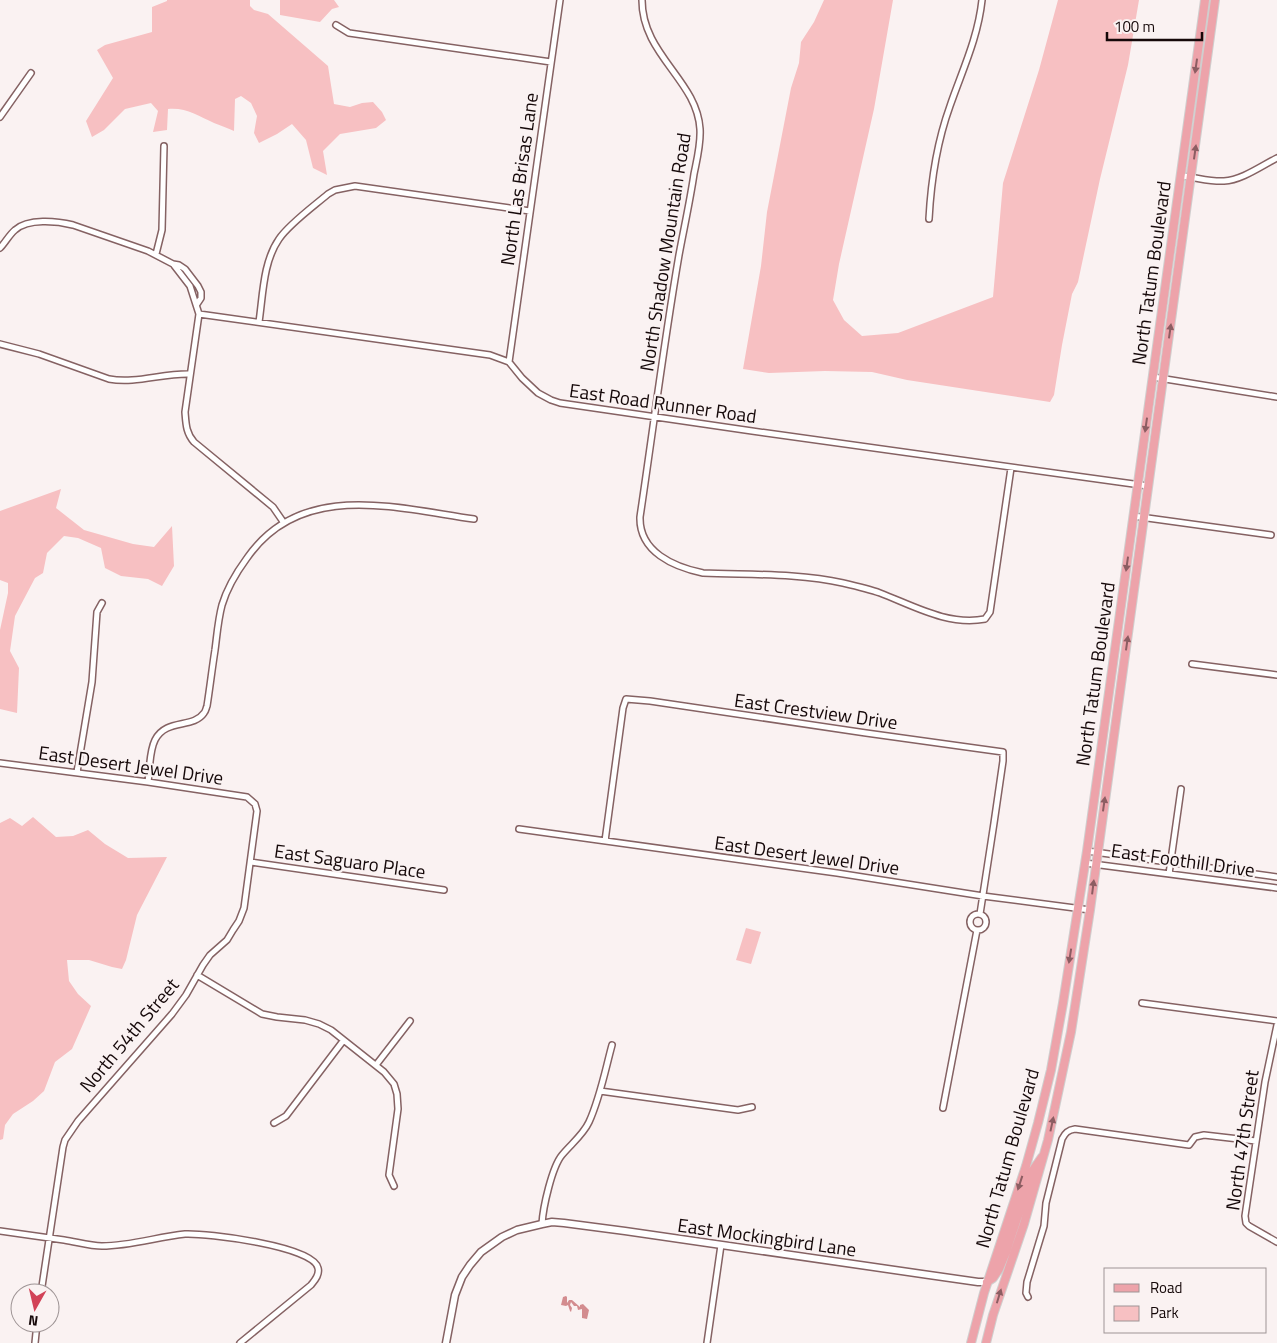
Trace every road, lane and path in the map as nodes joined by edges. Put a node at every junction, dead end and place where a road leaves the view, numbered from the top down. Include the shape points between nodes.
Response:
1 (560, 0) edge
2 (642, 0) edge
3 (982, 0) edge
4 (1205, 0) edge
5 (1215, 0) edge
6 (336, 25) dead end
7 (551, 62) junction
8 (31, 73) dead end
9 (0, 117) edge
10 (164, 146) dead end
11 (1276, 159) edge
12 (1277, 166) edge
13 (1181, 176) junction
14 (1192, 177) junction
15 (530, 211) junction
16 (930, 219) dead end
17 (0, 248) edge
18 (156, 254) junction
19 (200, 314) junction
20 (259, 322) junction
21 (0, 344) edge
22 (509, 362) junction
23 (190, 374) junction
24 (1153, 377) junction
25 (1163, 379) junction
26 (1277, 397) edge
27 (655, 417) junction
28 (1011, 468) junction
29 (1138, 485) junction
30 (1148, 486) junction
31 (1133, 516) junction
32 (1144, 517) junction
33 (474, 519) dead end
34 (284, 523) junction
35 (1271, 535) dead end
36 (102, 603) dead end
37 (1192, 664) dead end
38 (1277, 675) edge
39 (0, 763) edge
40 (77, 772) junction
41 (148, 782) junction
42 (1181, 789) dead end
43 (256, 804) joint
44 (519, 829) dead end
45 (605, 841) junction
46 (1087, 851) junction
47 (1097, 852) junction
48 (251, 862) junction
49 (1085, 863) junction
50 (1170, 863) junction
51 (1096, 864) junction
52 (1169, 874) junction
53 (1277, 877) edge
54 (1277, 888) edge
55 (444, 890) dead end
56 (983, 896) junction
57 (1078, 908) junction
58 (1090, 910) junction
59 (980, 914) junction
60 (977, 930) junction
61 (196, 976) junction
62 (1142, 1003) dead end
63 (410, 1021) dead end
64 (1277, 1021) edge
65 (1277, 1025) edge
66 (343, 1041) junction
67 (612, 1045) dead end
68 (376, 1065) junction
69 (600, 1091) junction
70 (752, 1107) dead end
71 (943, 1108) dead end
72 (274, 1123) dead end
73 (1256, 1141) junction
74 (1045, 1153) junction
75 (394, 1186) dead end
76 (542, 1224) junction
77 (0, 1231) edge
78 (49, 1238) junction
79 (1277, 1242) edge
80 (720, 1245) junction
81 (987, 1282) junction
82 (42, 1283) edge
83 (1028, 1297) dead end
84 (240, 1343) edge
85 (446, 1343) edge
86 (707, 1343) edge
87 (971, 1343) edge
88 (986, 1343) edge

1 - 7 street, North Las Brisas Lane
2 - 27 street, North Shadow Mountain Road via 649,36 695,107 700,130
3 - 16 street via 977,29 942,135
4 -> 13 main road, North Tatum Boulevard
14 -> 5 main road, North Tatum Boulevard
6 - 7 street via 349,33
7 - 15 street, North Las Brisas Lane
8 - 9 street
10 - 18 street via 162,230
11 - 12 street
11 - 14 street via 1230,180
13 - 14 street
13 - 24 main road, North Tatum Boulevard
25 -> 14 main road, North Tatum Boulevard
15 - 20 street via 355,186 335,190 285,232 274,247 267,265
15 - 22 street, North Las Brisas Lane
17 - 18 street via 21,225 60,222
18 - 19 street via 185,269 198,286
19 - 20 street
19 - 23 street
20 - 22 street via 490,355
21 - 23 street via 118,381
22 - 27 street, East Road Runner Road via 543,397 560,403
23 - 34 street via 185,412 189,436 273,507
24 - 25 street
24 -> 29 main road, North Tatum Boulevard
25 - 26 street
25 - 30 main road, North Tatum Boulevard
27 - 28 street, East Road Runner Road
27 - 28 street, North Shadow Mountain Road via 640,524 645,541 652,550 676,565 703,573 832,581 878,592 926,613 960,620 986,619 990,612
28 - 29 street, East Road Runner Road
29 - 30 street, East Road Runner Road
29 - 31 main road, North Tatum Boulevard
30 - 32 main road, North Tatum Boulevard
31 - 32 street
31 -> 46 main road, North Tatum Boulevard
32 - 35 street
47 -> 32 main road, North Tatum Boulevard
33 - 34 street via 354,504 323,508
34 - 41 street via 251,552 228,588 219,617 207,706 197,719 172,725 155,740
36 - 40 street via 97,612 92,682
37 - 38 street
39 - 40 street, East Desert Jewel Drive
40 - 41 street, East Desert Jewel Drive
41 - 43 street, East Desert Jewel Drive via 247,797
42 - 50 street
43 - 48 street, North 54th Street
44 - 45 street, East Desert Jewel Drive
45 - 56 street, East Desert Jewel Drive
45 - 56 street, East Crestview Drive via 626,699 1003,752
46 - 47 street, East Foothill Drive
46 - 49 main road, North Tatum Boulevard
47 - 50 street, East Foothill Drive
47 - 51 main road, North Tatum Boulevard
48 - 55 street, East Saguaro Place
48 - 61 street, North 54th Street via 239,921
49 - 51 street, East Foothill Drive
49 - 57 main road, North Tatum Boulevard
50 - 52 street
50 - 53 street, East Foothill Drive
51 - 52 street, East Foothill Drive
58 -> 51 main road, North Tatum Boulevard
52 - 54 street, East Foothill Drive
56 - 57 street, East Desert Jewel Drive
56 - 59 street
57 - 58 street, East Desert Jewel Drive
57 -> 81 main road, North Tatum Boulevard via 1051,1070 1023,1175
74 -> 58 main road, North Tatum Boulevard via 1071,1032
59 - 60 street via 972,916 970,921
59 - 60 street via 987,922 983,929
60 - 71 street
61 - 66 street via 262,1014 320,1024
61 - 78 street, North 54th Street via 172,1014 65,1140
62 - 64 street
63 - 68 street
65 - 73 street, North 47th Street
66 - 68 street
66 - 72 street via 286,1116
67 - 69 street
68 - 75 street via 394,1084 398,1094 389,1175
69 - 70 street via 738,1110
69 - 76 street via 589,1123 561,1156 555,1169
73 - 79 street, North 47th Street via 1245,1220 1249,1226
73 - 83 street via 1204,1135 1195,1137 1188,1145 1075,1129 1066,1132 1027,1282
74 - 81 main road via 1033,1170 999,1269
88 -> 74 main road, North Tatum Boulevard
76 - 80 street, East Mockingbird Lane via 573,1224
76 - 85 street, East Mockingbird Lane via 502,1236 470,1265 455,1294
77 - 78 street
78 - 82 street, North 54th Street
78 - 84 street via 106,1246 186,1234 221,1236 291,1251 315,1262 317,1278
80 - 81 street, East Mockingbird Lane
80 - 86 street
81 - 87 main road, North Tatum Boulevard

